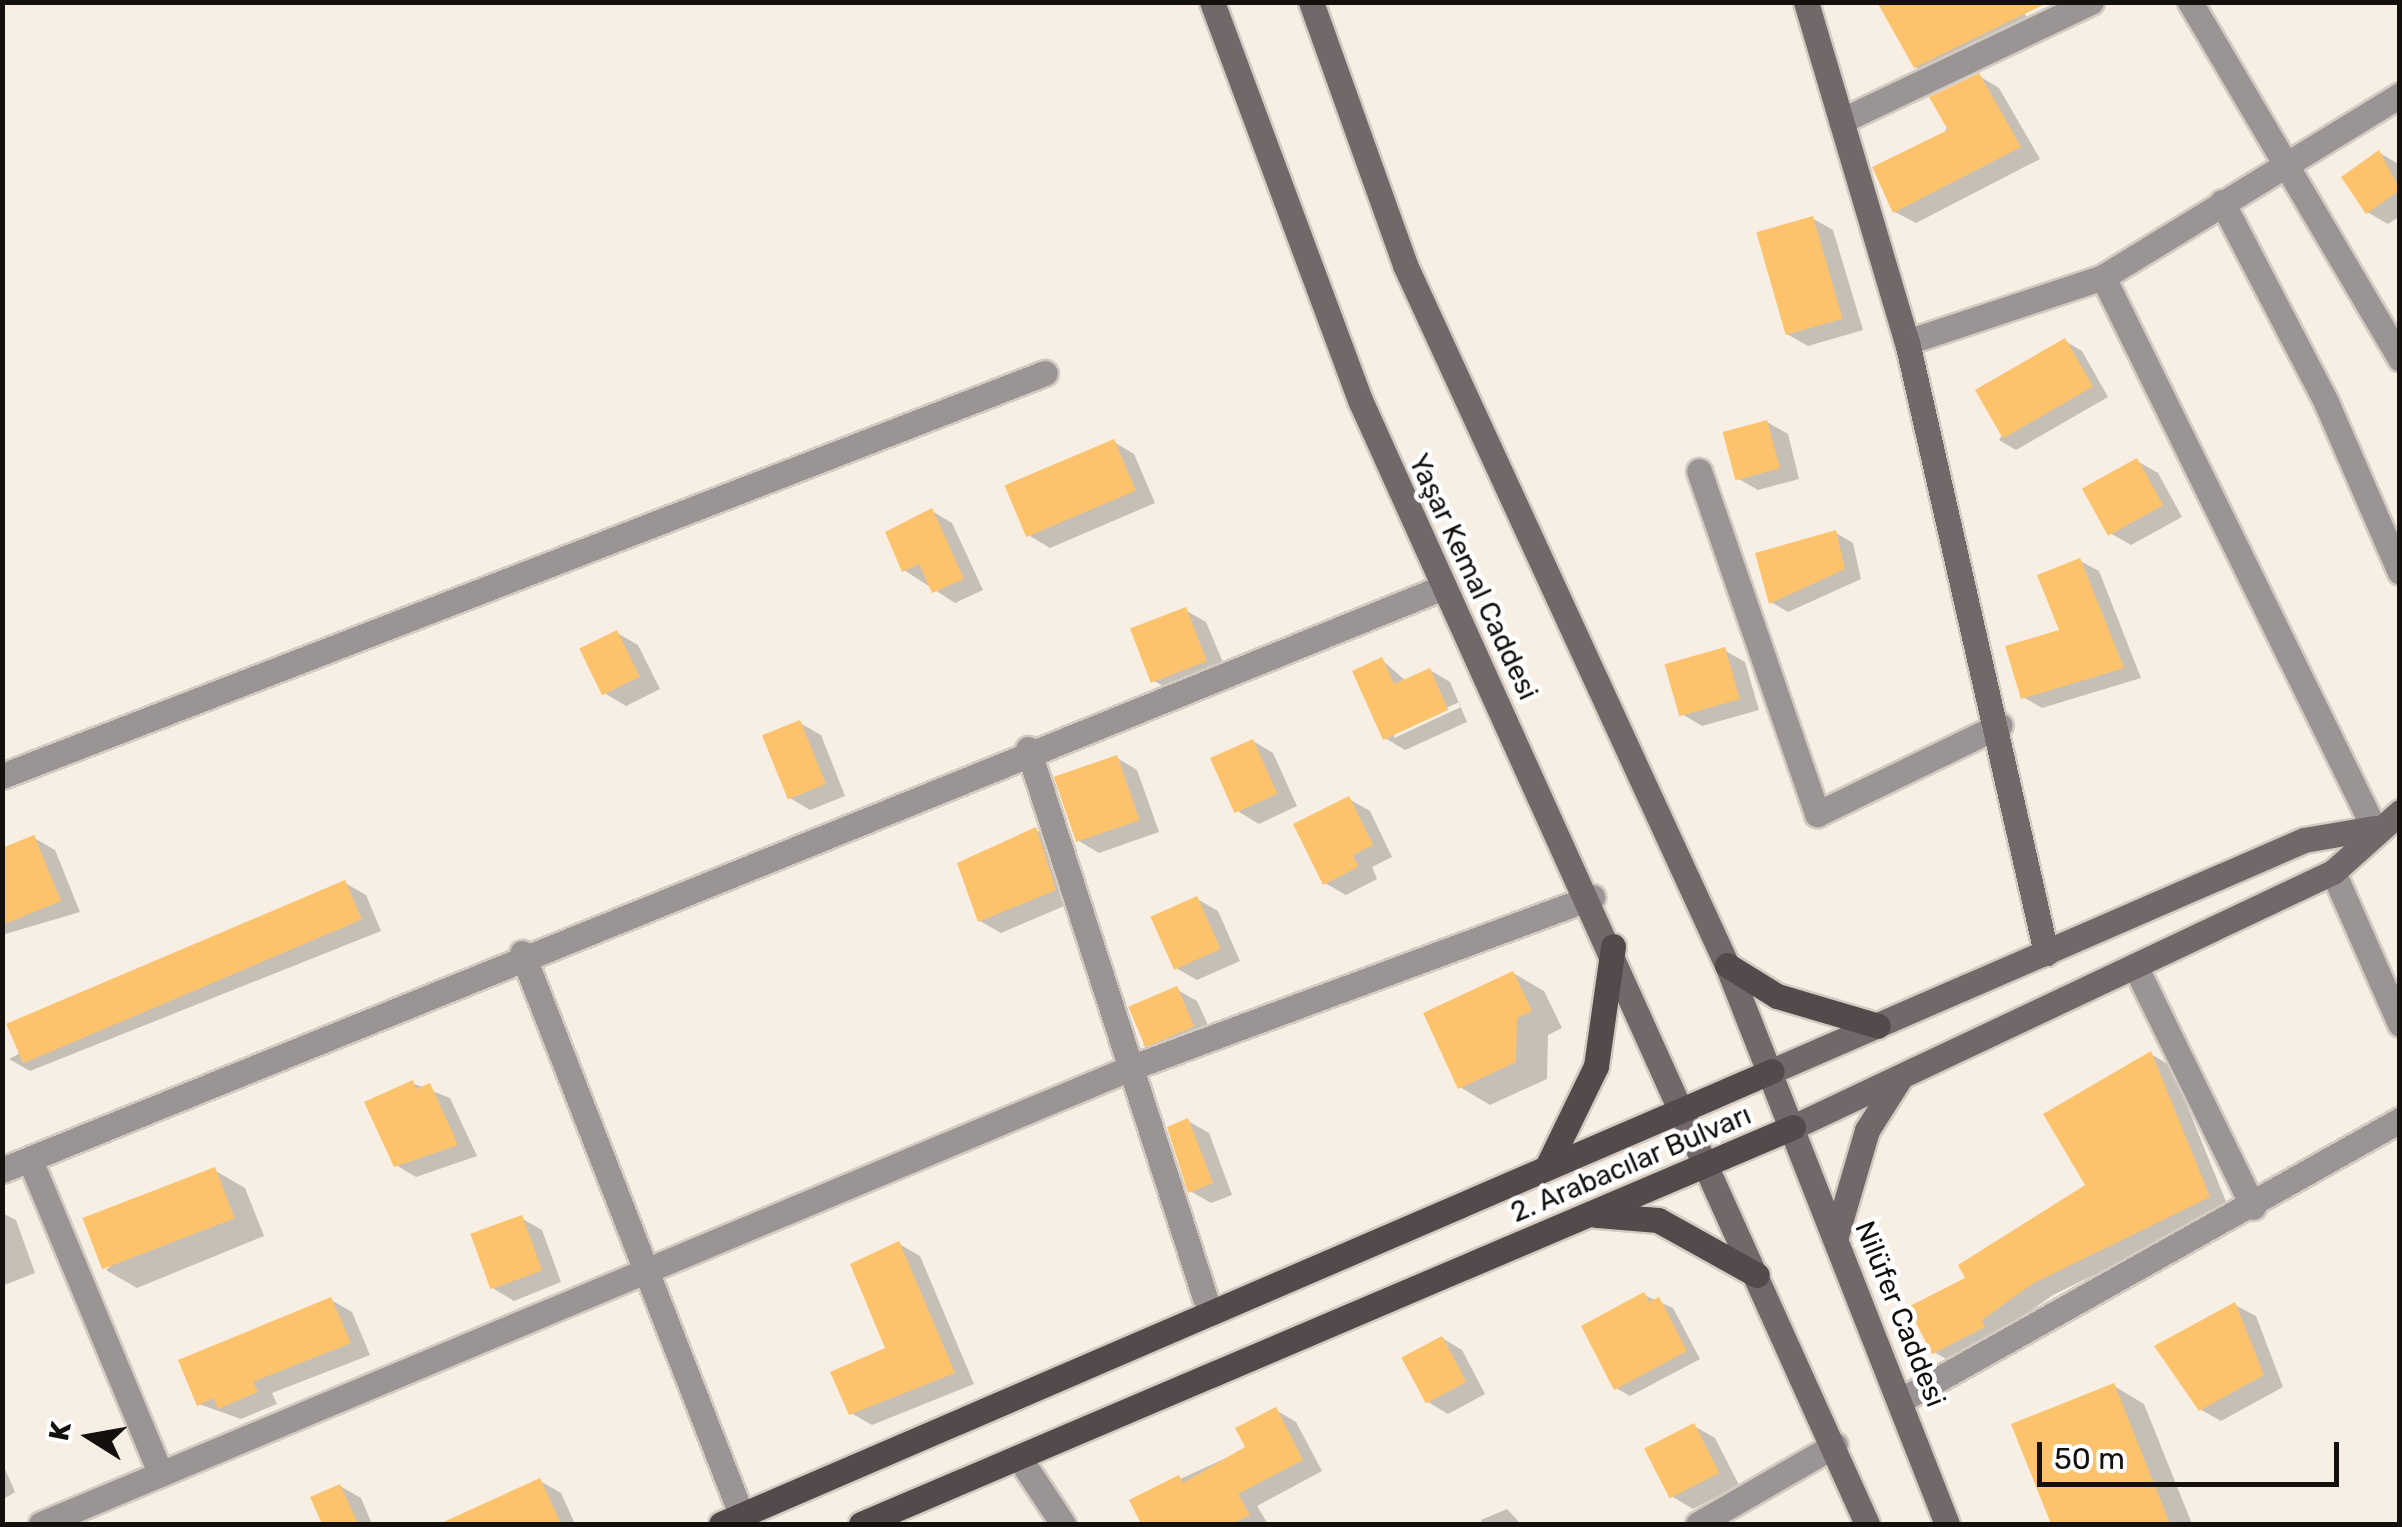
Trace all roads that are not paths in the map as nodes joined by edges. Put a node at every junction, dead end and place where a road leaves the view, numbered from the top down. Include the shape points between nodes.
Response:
1 (1212, 2) edge
2 (1311, 2) edge
3 (1806, 2) edge
4 (2092, 2) edge
5 (2190, 2) edge
6 (2400, 96) edge
7 (1840, 120) junction
8 (2289, 159) junction
9 (2222, 202) junction
10 (2103, 277) junction
11 (1907, 342) junction
12 (2400, 359) edge
13 (1045, 373) dead end
14 (1699, 471) dead end
15 (2400, 572) edge
16 (1441, 588) junction
17 (2000, 725) junction
18 (1028, 750) junction
19 (2, 776) edge
20 (2400, 812) edge
21 (2374, 828) junction
22 (2333, 872) junction
23 (1592, 897) junction
24 (1613, 946) junction
25 (2046, 953) junction
26 (522, 954) junction
27 (1727, 965) junction
28 (2136, 968) junction
29 (2400, 1024) edge
30 (1878, 1026) junction
31 (1130, 1068) junction
32 (1772, 1072) junction
33 (1900, 1078) junction
34 (1683, 1107) junction
35 (2400, 1120) edge
36 (1793, 1127) junction
37 (30, 1160) junction
38 (1708, 1164) junction
39 (1547, 1167) junction
40 (2, 1170) edge
41 (2254, 1208) junction
42 (1591, 1215) junction
43 (1836, 1236) junction
44 (650, 1274) junction
45 (1758, 1275) junction
46 (1205, 1298) dead end
47 (1904, 1399) junction
48 (1835, 1445) junction
49 (1020, 1458) junction
50 (160, 1474) junction
51 (737, 1521) edge
52 (41, 1524) edge
53 (860, 1524) edge
54 (1064, 1524) edge
55 (1698, 1524) edge
56 (1867, 1524) edge
57 (1947, 1524) edge

1 - 16 street, Yaşar Kemal Caddesi via 1353,382
2 - 27 street via 1404,264
3 - 7 street
4 - 7 street
5 - 8 street
6 - 8 street
7 - 11 street
8 - 9 street
8 - 12 street
9 - 10 street
9 - 15 street via 2326,402
10 - 11 street
10 - 21 street
11 - 17 street
13 - 19 street
14 - 17 street via 1817,814
16 - 18 street
16 - 23 street, Yaşar Kemal Caddesi
17 - 25 street
18 - 26 street
18 - 31 street
20 - 21 street, 2. Arabacılar Bulvarı
21 - 22 street, 2. Arabacılar Bulvarı
21 - 25 street via 2304,840
22 - 28 street, 2. Arabacılar Bulvarı
22 - 29 street
23 - 24 street, Yaşar Kemal Caddesi
23 - 31 street
24 - 34 street, Yaşar Kemal Caddesi
24 - 39 main road via 1596,1066
25 - 30 street
26 - 37 street
26 - 44 street
27 - 30 main road via 1777,996
27 - 32 street
28 - 33 street, 2. Arabacılar Bulvarı
28 - 41 street
30 - 32 street
31 - 44 street
31 - 46 street
32 - 34 main road
32 - 36 street
33 - 36 street, 2. Arabacılar Bulvarı
33 - 43 street via 1861,1146
34 - 38 street, Yaşar Kemal Caddesi
34 - 39 main road
35 - 41 street
36 - 38 main road, 2. Arabacılar Bulvarı
36 - 43 street, Nilüfer Caddesi
37 - 40 street
37 - 50 street
38 - 42 main road, 2. Arabacılar Bulvarı
38 - 45 street, Yaşar Kemal Caddesi
39 - 51 main road
41 - 47 street
42 - 45 main road via 1658,1220
42 - 49 main road, 2. Arabacılar Bulvarı
43 - 47 street, Nilüfer Caddesi
44 - 50 street
44 - 51 street
45 - 48 street, Yaşar Kemal Caddesi
47 - 57 street, Nilüfer Caddesi
48 - 55 street
48 - 56 street, Yaşar Kemal Caddesi
49 - 53 main road, 2. Arabacılar Bulvarı
49 - 54 street
50 - 52 street

